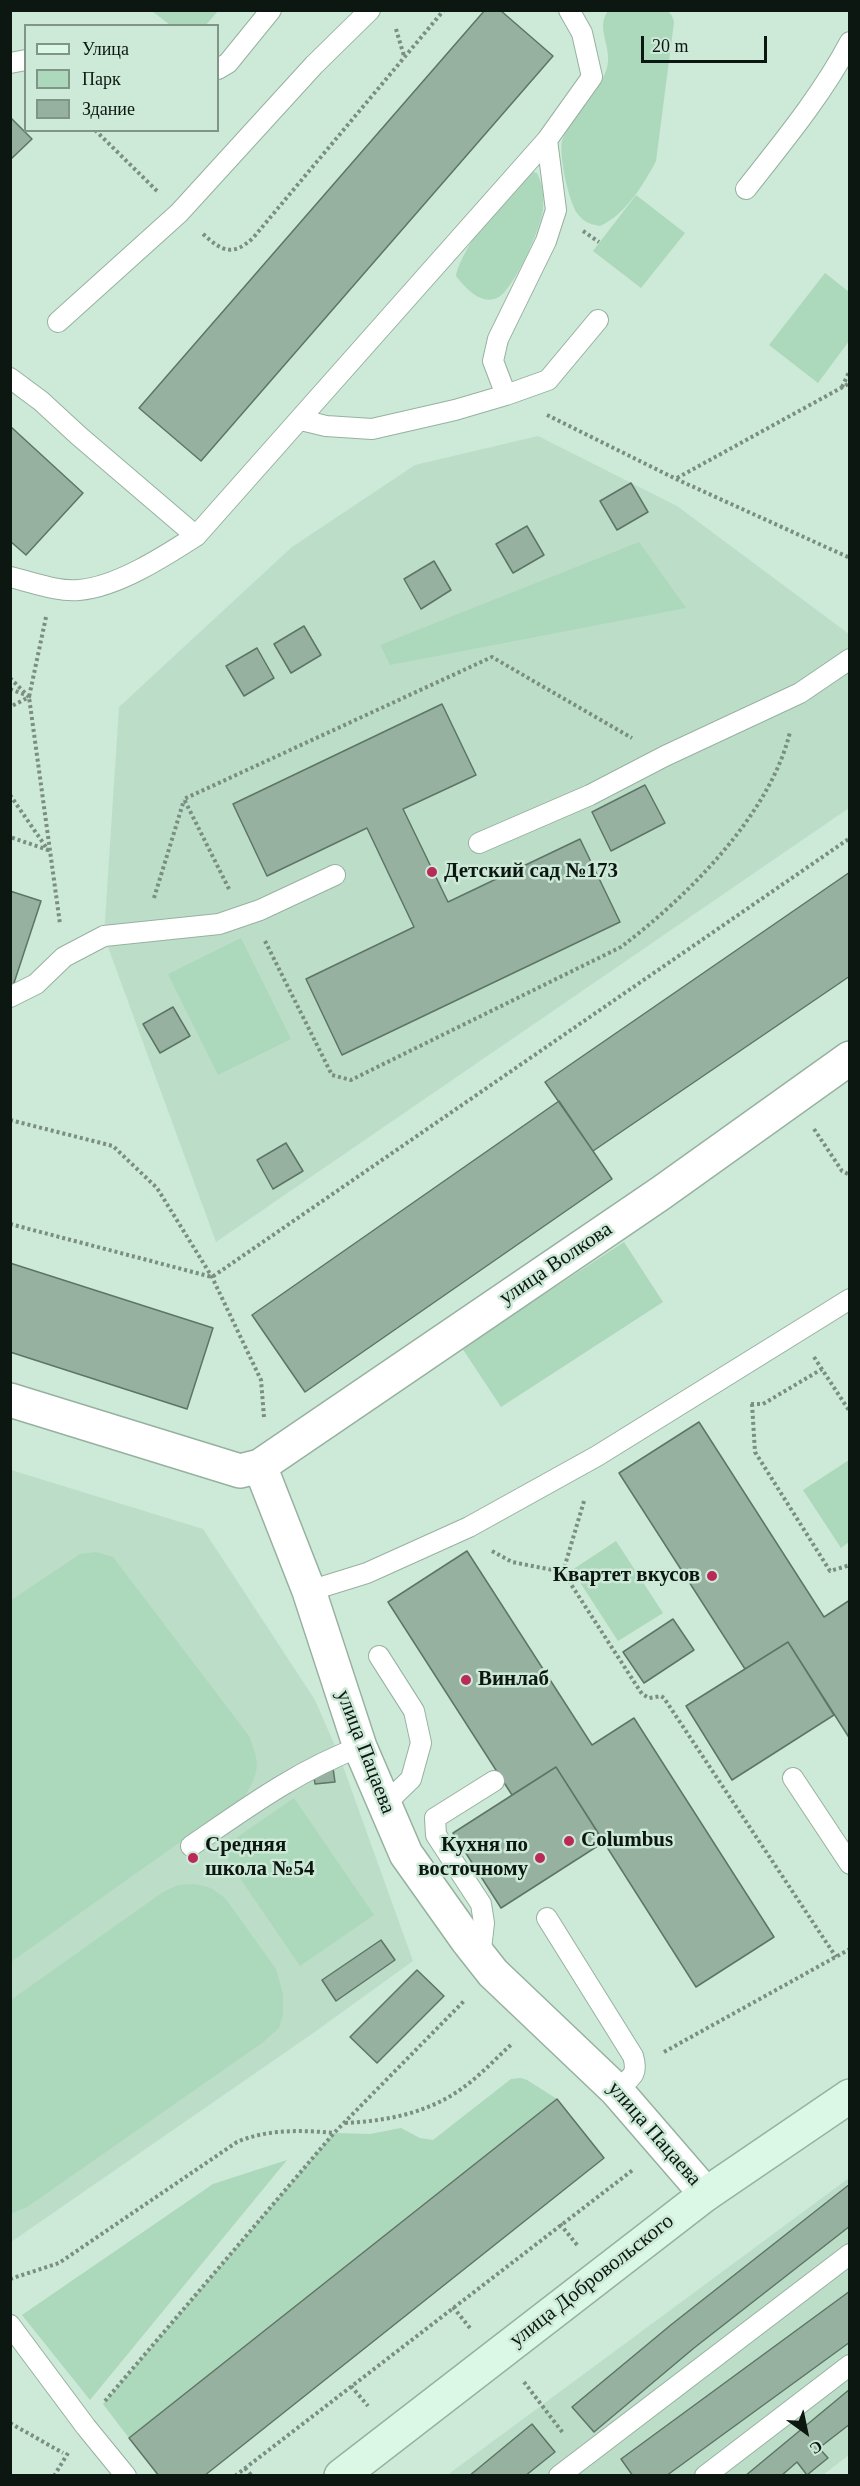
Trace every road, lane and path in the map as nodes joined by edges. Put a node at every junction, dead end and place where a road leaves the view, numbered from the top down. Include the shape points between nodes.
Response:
1 (272, 10) edge
2 (370, 10) edge
3 (444, 10) edge
4 (569, 10) edge
5 (394, 18) dead end
6 (849, 42) edge
7 (405, 57) junction
8 (219, 68) edge
9 (96, 132) edge
10 (547, 140) junction
11 (746, 189) dead end
12 (179, 213) junction
13 (598, 320) dead end
14 (58, 322) dead end
15 (849, 370) edge
16 (10, 378) edge
17 (849, 383) edge
18 (842, 387) junction
19 (506, 394) junction
20 (301, 420) junction
21 (676, 479) junction
22 (196, 536) junction
23 (849, 558) edge
24 (10, 578) edge
25 (53, 587) junction
26 (849, 659) edge
27 (10, 678) edge
28 (10, 688) edge
29 (800, 693) junction
30 (29, 697) junction
31 (10, 707) edge
32 (664, 756) junction
33 (10, 795) edge
34 (184, 799) junction
35 (10, 837) edge
36 (849, 838) edge
37 (479, 843) dead end
38 (48, 850) junction
39 (335, 875) dead end
40 (246, 915) junction
41 (143, 933) junction
42 (64, 957) junction
43 (10, 996) edge
44 (849, 1058) edge
45 (794, 1098) junction
46 (10, 1120) edge
47 (849, 1167) edge
48 (842, 1171) junction
49 (849, 1175) edge
50 (10, 1224) edge
51 (212, 1277) junction
52 (849, 1299) edge
53 (797, 1332) junction
54 (822, 1370) junction
55 (724, 1376) junction
56 (10, 1400) edge
57 (752, 1404) junction
58 (849, 1412) edge
59 (264, 1422) dead end
60 (597, 1456) junction
61 (260, 1466) junction
62 (469, 1527) junction
63 (849, 1564) edge
64 (563, 1572) junction
65 (309, 1591) junction
66 (379, 1656) dead end
67 (360, 1748) junction
68 (793, 1778) dead end
69 (494, 1781) dead end
70 (384, 1805) junction
71 (191, 1846) dead end
72 (849, 1864) edge
73 (547, 1918) dead end
74 (849, 1949) edge
75 (836, 1957) junction
76 (486, 1965) junction
77 (541, 2018) junction
78 (626, 2079) junction
79 (849, 2096) edge
80 (345, 2123) junction
81 (334, 2133) junction
82 (666, 2145) junction
83 (706, 2194) junction
84 (849, 2254) edge
85 (10, 2279) edge
86 (10, 2325) edge
87 (849, 2365) edge
88 (522, 2379) dead end
89 (103, 2404) dead end
90 (10, 2423) edge
91 (67, 2454) dead end
92 (582, 2457) junction
93 (245, 2468) junction
94 (126, 2475) edge
95 (236, 2475) edge
96 (252, 2475) edge
97 (341, 2475) edge
98 (559, 2475) edge
99 (705, 2475) edge

1 - 8 lane via 228,63
2 - 12 lane via 314,65
3 - 7 path
4 - 10 lane via 582,33 592,77
5 - 7 path
6 - 11 lane via 829,79
7 - 12 path via 246,244 234,250 219,248
9 - 12 path
10 - 19 lane via 556,210 546,241 498,339 493,361
10 - 20 lane
12 - 14 lane
13 - 19 lane via 548,380
15 - 18 path
16 - 22 lane
17 - 18 path
18 - 21 path
19 - 20 lane via 372,429
19 - 21 path
20 - 22 lane
21 - 23 path
22 - 25 lane via 153,563 105,583 79,590
24 - 25 lane
25 - 30 path
26 - 29 lane
27 - 30 path
28 - 30 path
29 - 32 lane
29 - 40 path via 785,754 753,813 701,876 654,922 621,946 351,1080 332,1075
30 - 31 path
30 - 38 path
32 - 34 path via 492,657
32 - 37 lane via 590,795
33 - 38 path
34 - 40 path
34 - 41 path
35 - 38 path
36 - 51 path
38 - 42 path
39 - 40 lane
40 - 41 lane via 219,924
41 - 42 lane via 104,936
42 - 43 lane via 36,984
44 - 45 street, улица Волкова
45 - 48 path
45 - 61 street, улица Волкова
46 - 51 path via 113,1146 157,1188
47 - 48 path
48 - 49 path
50 - 51 path
51 - 59 path via 261,1380
52 - 53 lane
53 - 54 path
53 - 55 lane
54 - 57 path via 763,1404
54 - 58 path
55 - 57 path via 739,1398
55 - 60 lane
56 - 61 street via 240,1471
57 - 63 path via 755,1452 830,1571
60 - 62 lane
60 - 64 path
61 - 65 street, улица Пацаева
62 - 64 path via 488,1549 512,1562
62 - 65 lane via 367,1573
64 - 75 path via 642,1694 664,1698
65 - 67 street, улица Пацаева
66 - 70 lane via 414,1711 421,1743 411,1779
67 - 70 street, улица Пацаева
67 - 71 lane via 278,1786
68 - 72 lane
69 - 76 lane via 435,1818 436,1835 481,1904
70 - 76 street, улица Пацаева via 406,1854
73 - 78 lane via 623,2039
74 - 75 path
75 - 78 path
76 - 77 street, улица Пацаева
76 - 80 path
77 - 78 street, улица Пацаева
77 - 80 path via 464,2087 436,2103 376,2122
78 - 82 street, улица Пацаева
79 - 83 main road, улица Добровольского
80 - 81 path
81 - 85 path via 302,2130 250,2136 60,2263
81 - 89 path
82 - 83 street, улица Пацаева
82 - 93 path
83 - 97 main road, улица Добровольского
84 - 92 lane
86 - 94 lane
87 - 99 lane
88 - 92 path
90 - 91 path
92 - 98 lane
93 - 95 path
93 - 96 path

